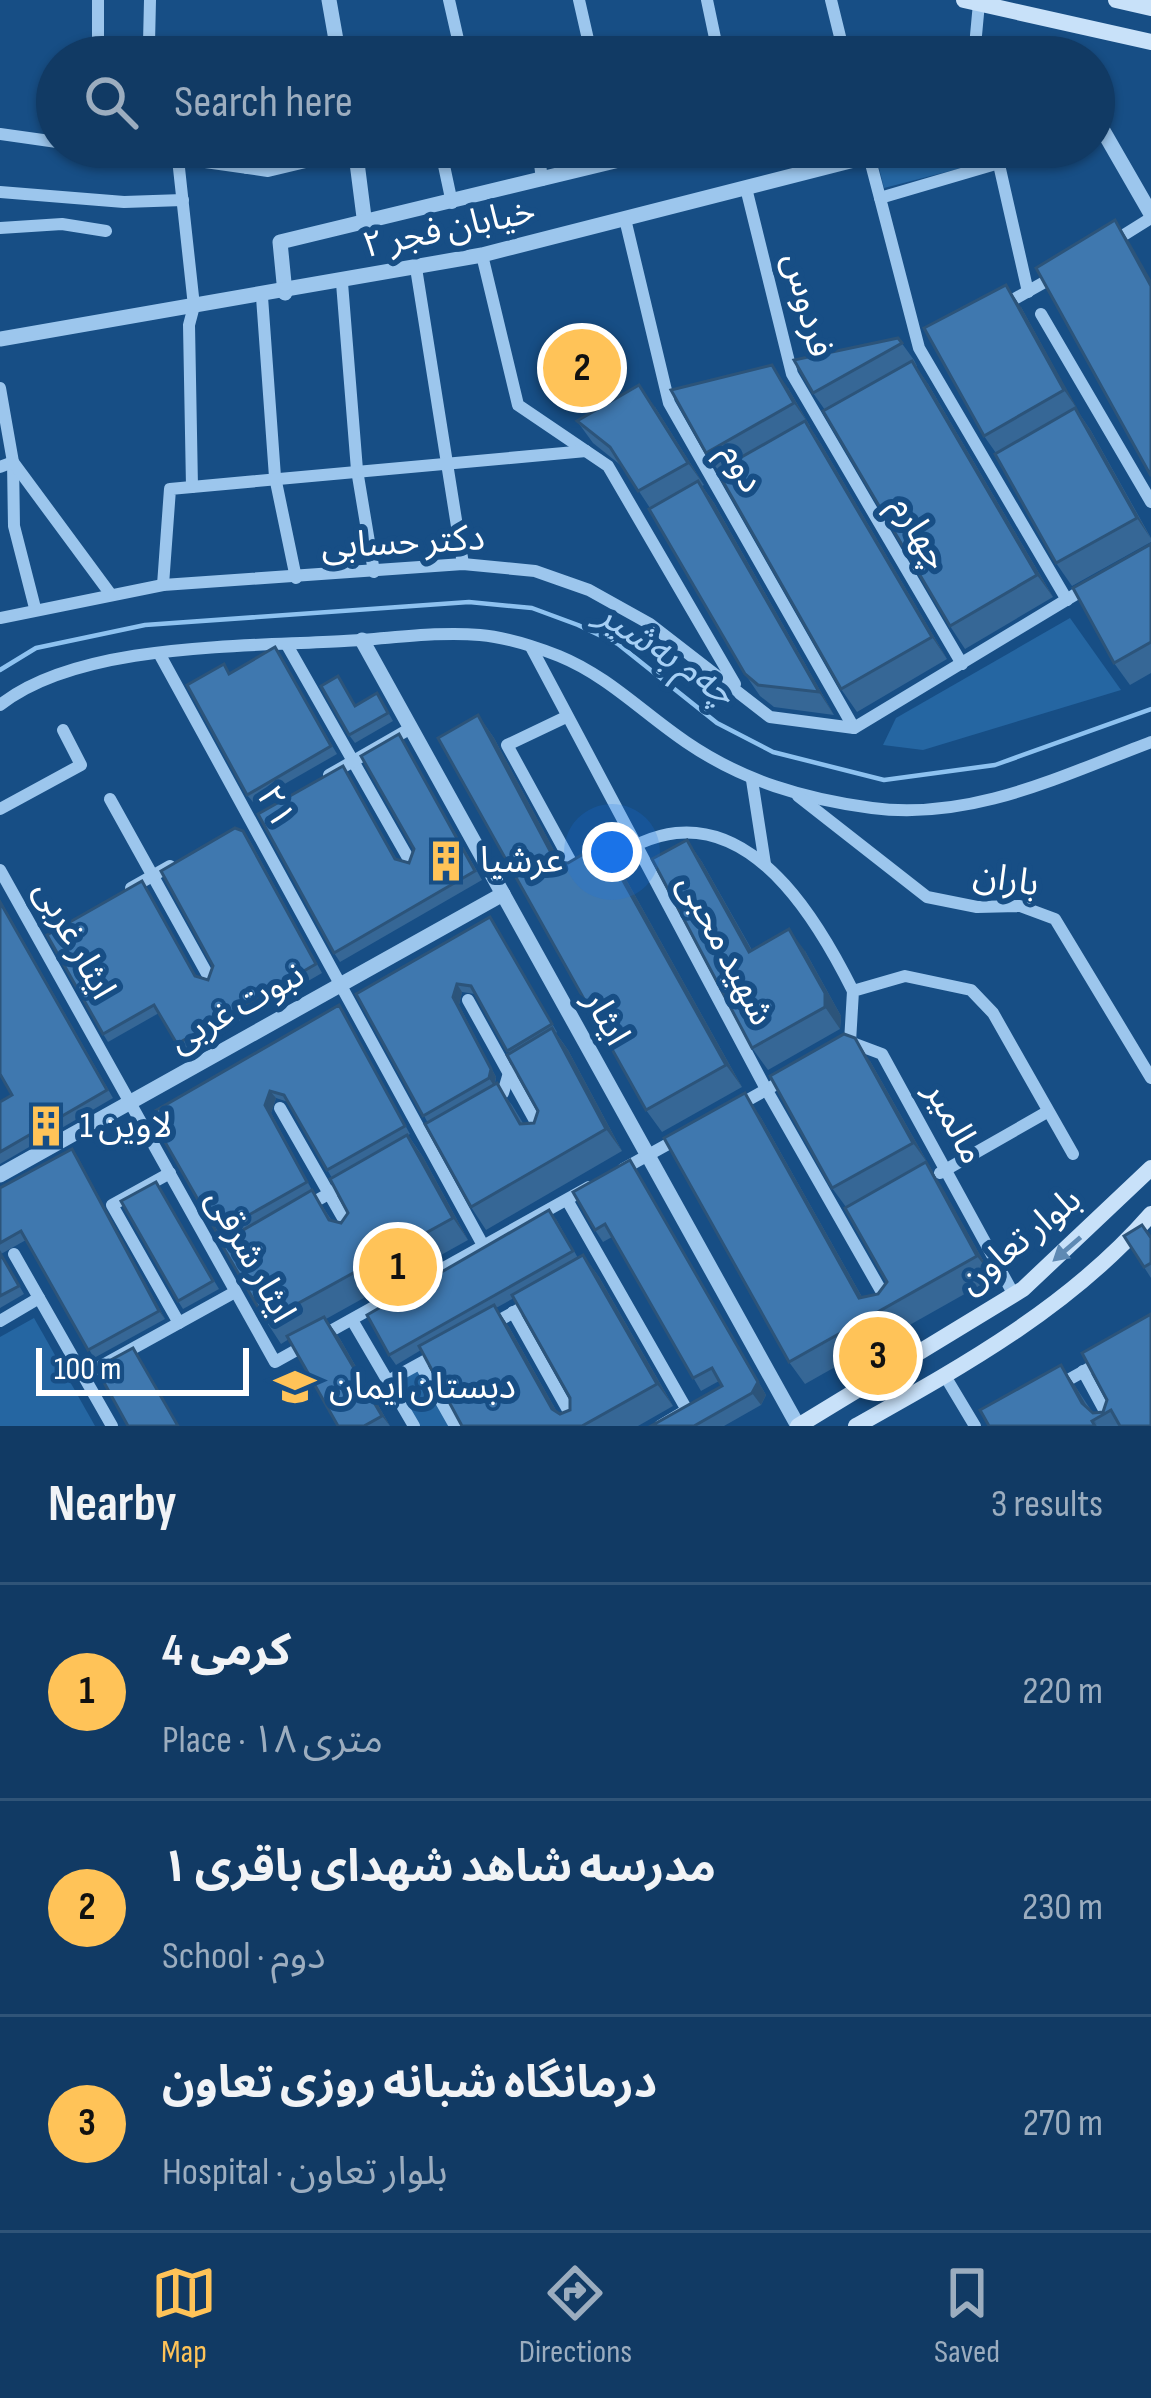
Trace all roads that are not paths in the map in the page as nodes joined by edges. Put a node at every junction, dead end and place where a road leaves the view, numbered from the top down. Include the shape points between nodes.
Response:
1 (98, 0) edge
2 (150, 0) edge
3 (329, 0) edge
4 (449, 0) edge
5 (579, 0) edge
6 (707, 0) edge
7 (831, 0) edge
8 (1116, 0) edge
9 (971, 2) edge
10 (1151, 8) edge
11 (98, 36) edge
12 (149, 36) edge
13 (335, 36) edge
14 (457, 36) edge
15 (587, 36) edge
16 (715, 36) edge
17 (840, 36) edge
18 (973, 36) edge
19 (1151, 42) edge
20 (0, 134) edge
21 (36, 139) edge
22 (1115, 153) edge
23 (179, 168) edge
24 (247, 168) edge
25 (279, 168) edge
26 (358, 168) edge
27 (444, 168) edge
28 (541, 168) edge
29 (580, 168) edge
30 (823, 168) edge
31 (872, 168) edge
32 (982, 168) edge
33 (1000, 168) edge
34 (542, 180) junction
35 (746, 188) junction
36 (0, 192) edge
37 (880, 198) junction
38 (183, 200) junction
39 (452, 203) junction
40 (1151, 216) edge
41 (625, 219) junction
42 (365, 226) junction
43 (0, 228) edge
44 (106, 231) dead end
45 (482, 255) junction
46 (1090, 255) edge
47 (416, 268) junction
48 (1069, 268) edge
49 (342, 283) junction
50 (1028, 292) junction
51 (285, 293) junction
52 (262, 297) junction
53 (194, 306) junction
54 (992, 311) edge
55 (1041, 314) dead end
56 (938, 338) edge
57 (0, 339) edge
58 (920, 348) junction
59 (898, 352) edge
60 (813, 370) edge
61 (931, 370) junction
62 (792, 374) junction
63 (771, 379) edge
64 (913, 381) edge
65 (0, 388) edge
66 (689, 398) edge
67 (669, 403) junction
68 (1100, 414) junction
69 (842, 422) edge
70 (1082, 424) edge
71 (825, 431) junction
72 (807, 441) edge
73 (586, 451) junction
74 (6, 464) edge
75 (1011, 464) edge
76 (446, 465) junction
77 (357, 470) junction
78 (994, 474) junction
79 (275, 477) junction
80 (735, 479) edge
81 (192, 487) junction
82 (718, 488) junction
83 (699, 499) edge
84 (1151, 502) edge
85 (663, 520) edge
86 (644, 530) junction
87 (464, 564) junction
88 (374, 572) junction
89 (296, 578) junction
90 (1100, 580) edge
91 (164, 585) junction
92 (109, 592) junction
93 (1066, 600) junction
94 (35, 608) junction
95 (0, 618) edge
96 (362, 640) junction
97 (287, 645) junction
98 (531, 647) junction
99 (160, 655) junction
100 (962, 664) junction
101 (739, 692) junction
102 (0, 705) edge
103 (566, 717) junction
104 (411, 728) junction
105 (854, 728) junction
106 (63, 730) dead end
107 (1151, 742) edge
108 (354, 761) junction
109 (752, 780) junction
110 (319, 781) edge
111 (796, 795) junction
112 (110, 799) dead end
113 (0, 809) edge
114 (266, 812) edge
115 (248, 822) junction
116 (229, 832) edge
117 (634, 845) junction
118 (191, 854) edge
119 (411, 863) edge
120 (765, 864) junction
121 (0, 870) edge
122 (152, 876) junction
123 (503, 894) junction
124 (115, 897) edge
125 (58, 929) edge
126 (39, 939) junction
127 (210, 979) edge
128 (338, 986) junction
129 (853, 991) junction
130 (468, 1000) dead end
131 (579, 1031) junction
132 (562, 1042) edge
133 (850, 1042) junction
134 (544, 1052) edge
135 (834, 1052) edge
136 (800, 1070) edge
137 (509, 1073) junction
138 (1151, 1078) edge
139 (766, 1089) junction
140 (130, 1102) junction
141 (483, 1105) edge
142 (280, 1108) dead end
143 (727, 1111) edge
144 (1047, 1112) junction
145 (444, 1128) edge
146 (687, 1133) edge
147 (544, 1137) edge
148 (425, 1139) junction
149 (406, 1150) edge
150 (1073, 1154) dead end
151 (648, 1155) junction
152 (1151, 1168) edge
153 (944, 1170) junction
154 (368, 1172) edge
155 (170, 1173) junction
156 (0, 1175) edge
157 (925, 1181) edge
158 (329, 1194) junction
159 (567, 1200) junction
160 (1151, 1214) edge
161 (292, 1215) edge
162 (865, 1215) edge
163 (844, 1227) junction
164 (353, 1236) edge
165 (234, 1246) edge
166 (484, 1246) junction
167 (14, 1253) dead end
168 (215, 1257) junction
169 (603, 1262) junction
170 (585, 1272) edge
171 (235, 1292) junction
172 (549, 1292) edge
173 (1014, 1294) junction
174 (40, 1298) junction
175 (890, 1307) edge
176 (513, 1312) junction
177 (352, 1320) junction
178 (0, 1321) edge
179 (179, 1323) junction
180 (476, 1333) edge
181 (457, 1343) edge
182 (1117, 1353) edge
183 (420, 1364) junction
184 (1083, 1371) junction
185 (82, 1376) junction
186 (945, 1376) junction
187 (388, 1381) junction
188 (1043, 1393) edge
189 (112, 1426) edge
190 (414, 1426) edge
191 (455, 1426) edge
192 (577, 1426) edge
193 (660, 1426) edge
194 (798, 1426) edge
195 (856, 1426) edge
196 (975, 1426) edge
197 (1113, 1426) edge

1 - 11 street
2 - 12 street
3 - 13 street
4 - 14 street
5 - 15 street
6 - 16 street
7 - 17 street
8 - 10 main road
9 - 18 street
9 - 19 main road
20 - 21 street
22 - 40 street
23 - 38 street
24 - 25 street
26 - 42 street
27 - 39 street
28 - 34 street
29 - 34 street
30 - 35 street, خیابان فجر ۲
31 - 37 street
32 - 37 street
33 - 50 street
34 - 39 street
35 - 41 street, خیابان فجر ۲
35 - 62 street, فردوس
36 - 38 street
37 - 58 street
38 - 53 street
39 - 42 street
40 - 46 street
41 - 45 street, خیابان فجر ۲
41 - 67 street, دوم
42 - 51 street via 280,242
43 - 44 street
45 - 47 street, خیابان فجر ۲
45 - 73 street via 518,405
47 - 49 street, خیابان فجر ۲
47 - 76 street
48 - 50 street
49 - 51 street, خیابان فجر ۲
49 - 77 street
50 - 54 street
51 - 52 street, خیابان فجر ۲
52 - 53 street, خیابان فجر ۲
52 - 79 street
53 - 57 street, خیابان فجر ۲
53 - 81 street
55 - 68 street
56 - 58 street
58 - 59 street
58 - 61 street
60 - 62 street
61 - 64 street
61 - 78 street
62 - 63 street
62 - 71 street, فردوس
65 - 74 street
66 - 67 street
67 - 82 street, دوم
68 - 70 street
68 - 84 street
69 - 71 street
71 - 72 street
71 - 100 street, چهارم
73 - 76 street
73 - 86 street via 608,466
74 - 92 street
74 - 94 street
75 - 78 street
76 - 77 street
76 - 87 street
77 - 79 street
77 - 88 street
78 - 93 street
79 - 81 street
79 - 89 street
80 - 82 street
81 - 91 street via 170,489
82 - 83 street
82 - 105 street, دوم
85 - 86 street
86 - 101 street
87 - 88 street, دکتر حسابی
87 - 101 street, دکتر حسابی via 536,571 590,590
88 - 89 street, دکتر حسابی
89 - 91 street, دکتر حسابی
90 - 93 street
91 - 92 street, دکتر حسابی
92 - 94 street, دکتر حسابی
93 - 100 street
94 - 95 street, دکتر حسابی
96 - 97 street
96 - 98 street via 481,635
96 - 104 street, ایثار
97 - 99 street
97 - 108 street
98 - 103 street, شهید محبی
98 - 109 street via 620,689 686,742
99 - 102 street via 58,676
99 - 115 street, ۲۱
100 - 105 street
101 - 105 street, دکتر حسابی via 770,717
103 - 117 street, شهید محبی
103 - 117 street via 507,745 578,876
104 - 108 street
104 - 123 street, ایثار
106 - 113 street via 82,765
107 - 111 street via 1003,799 877,809
108 - 110 street
108 - 119 street
109 - 111 street
109 - 120 street
111 - 138 street, باران via 927,897 1020,906 1055,920
112 - 122 street
114 - 115 street
115 - 116 street
115 - 128 street, ۲۱
117 - 120 street via 682,832
117 - 139 street, شهید محبی
118 - 122 street
120 - 129 street via 804,906
121 - 126 street, ایثار غربی
122 - 124 street
122 - 127 street
123 - 128 street, نبوت غربی
123 - 131 street, ایثار
125 - 126 street
126 - 140 street, ایثار غربی
128 - 140 street, نبوت غربی
128 - 148 street, ۲۱
129 - 133 street
129 - 144 street via 905,976 971,990 993,1012
130 - 137 street
131 - 132 street
131 - 151 street, ایثار
133 - 135 street
133 - 153 street, مالمیر via 882,1054
134 - 137 street
136 - 139 street
137 - 141 street via 503,1093
137 - 147 street
139 - 143 street
139 - 163 street, شهید محبی
140 - 155 street, ایثار شرقی
140 - 156 street, نبوت غربی
142 - 158 street
144 - 150 street
144 - 153 street
145 - 148 street
146 - 151 street
148 - 149 street
148 - 166 street, ۲۱
151 - 159 street
151 - 194 street, ایثار
152 -> 173 main road, بلوار تعاون
153 - 157 street
153 - 173 street, مالمیر
154 - 158 street
155 - 168 street, ایثار شرقی
155 - 179 street via 112,1205
158 - 161 street
158 - 164 street
159 - 166 street
159 - 169 street
160 - 186 main road, بلوار تعاون via 1092,1274
162 - 163 street
163 - 175 street, شهید محبی
165 - 168 street
166 - 177 street
167 - 174 street
168 - 171 street, ایثار شرقی
169 - 170 street
169 - 193 street via 688,1410
171 - 177 street, ایثار شرقی via 275,1362
171 - 179 street
172 - 176 street
173 - 194 main road, بلوار تعاون
174 - 178 street
174 - 185 street
176 - 180 street
176 - 192 street
177 - 187 street
179 - 185 street
181 - 183 street
182 - 184 street
183 - 187 street
183 - 191 street
184 - 188 street
184 - 197 street
185 - 189 street
186 - 195 main road, بلوار تعاون
186 - 196 street
187 - 190 street

